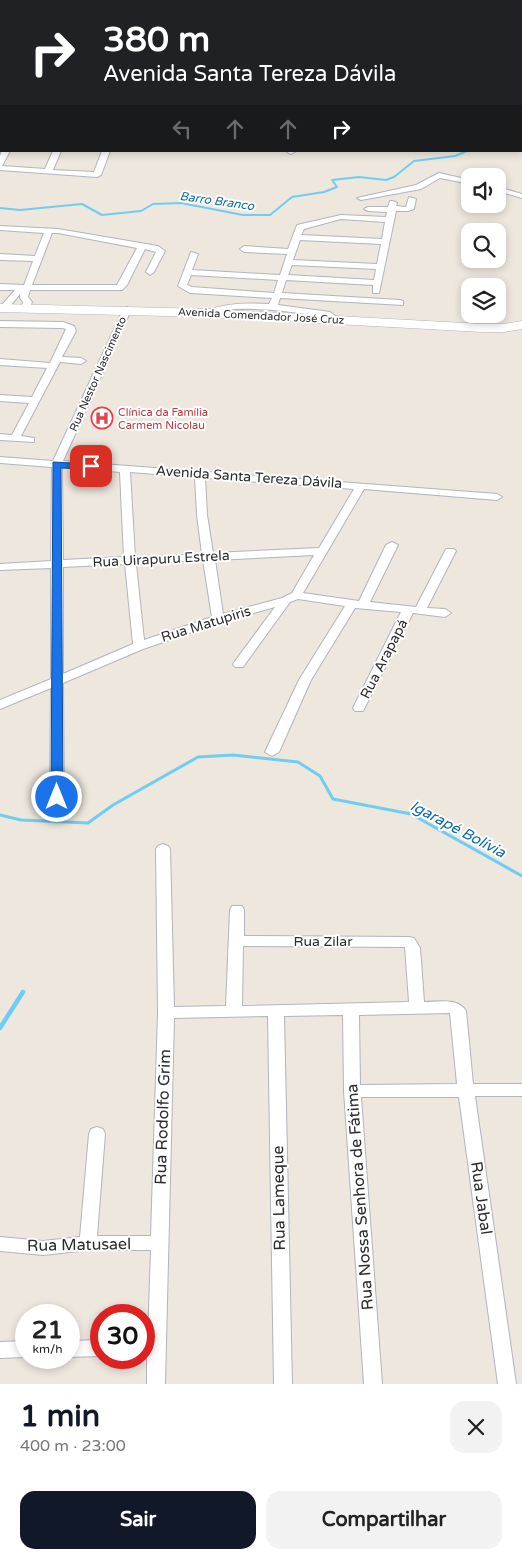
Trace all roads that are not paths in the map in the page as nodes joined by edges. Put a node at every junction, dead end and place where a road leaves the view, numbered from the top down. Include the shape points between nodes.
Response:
1 (6, 152) edge
2 (57, 152) edge
3 (106, 152) edge
4 (0, 166) edge
5 (48, 172) junction
6 (461, 180) edge
7 (506, 191) edge
8 (522, 196) edge
9 (361, 198) dead end
10 (412, 199) dead end
11 (392, 207) junction
12 (368, 209) dead end
13 (390, 220) junction
14 (0, 228) edge
15 (49, 230) junction
16 (297, 237) junction
17 (385, 242) junction
18 (142, 246) junction
19 (244, 249) dead end
20 (292, 252) junction
21 (194, 254) dead end
22 (0, 257) edge
23 (38, 258) junction
24 (288, 262) junction
25 (380, 267) junction
26 (150, 272) dead end
27 (187, 272) junction
28 (283, 278) junction
29 (377, 283) junction
30 (0, 287) edge
31 (27, 288) junction
32 (277, 295) junction
33 (374, 301) junction
34 (400, 303) dead end
35 (273, 307) junction
36 (26, 308) junction
37 (1, 310) edge
38 (208, 313) junction
39 (125, 314) junction
40 (334, 319) junction
41 (0, 324) edge
42 (522, 324) edge
43 (522, 334) edge
44 (81, 360) dead end
45 (0, 362) edge
46 (56, 362) junction
47 (0, 398) edge
48 (35, 400) junction
49 (0, 437) edge
50 (15, 438) junction
51 (30, 440) dead end
52 (0, 460) edge
53 (56, 464) junction
54 (125, 469) junction
55 (200, 474) junction
56 (361, 486) junction
57 (497, 497) dead end
58 (392, 545) dead end
59 (322, 551) junction
60 (450, 552) dead end
61 (208, 556) junction
62 (130, 561) junction
63 (56, 566) junction
64 (0, 567) edge
65 (291, 598) junction
66 (358, 605) junction
67 (414, 610) junction
68 (445, 613) dead end
69 (218, 619) junction
70 (139, 646) junction
71 (239, 664) dead end
72 (57, 681) junction
73 (0, 705) edge
74 (359, 708) dead end
75 (272, 752) dead end
76 (57, 797) dead end
77 (163, 849) dead end
78 (237, 910) dead end
79 (237, 941) junction
80 (417, 1008) junction
81 (351, 1009) junction
82 (234, 1010) junction
83 (276, 1012) junction
84 (166, 1013) junction
85 (466, 1090) junction
86 (522, 1090) edge
87 (352, 1091) junction
88 (97, 1134) dead end
89 (88, 1243) junction
90 (159, 1243) junction
91 (0, 1244) edge
92 (154, 1304) edge
93 (0, 1350) edge
94 (15, 1350) edge
95 (154, 1369) edge
96 (156, 1384) edge
97 (283, 1384) edge
98 (373, 1384) edge
99 (507, 1384) edge

1 - 4 street
2 - 5 street
3 - 5 street via 97,175
4 - 5 street
6 - 9 street via 439,175 418,187
7 - 8 street
10 - 11 street via 411,207
11 - 12 street
11 - 13 street
13 - 16 street via 341,217 300,227
13 - 17 street
14 - 15 street
15 - 18 street
15 - 23 street
16 - 17 street
16 - 20 street
17 - 25 street
18 - 26 street via 160,250
18 - 31 street via 119,288
19 - 20 street
20 - 24 street
21 - 27 street
22 - 23 street
23 - 31 street
24 - 25 street
24 - 28 street
25 - 29 street
27 - 28 street
27 - 32 street via 182,286 190,290
28 - 29 street
28 - 32 street
29 - 33 street
30 - 31 street
31 - 36 street via 24,297 28,302
31 - 37 street via 16,293
32 - 33 street
32 - 35 street
33 - 34 street
35 - 38 street via 215,308
35 - 40 street via 330,315
36 - 37 street, Avenida Comendador José Cruz
36 - 39 street, Avenida Comendador José Cruz
37 - 39 street, Avenida Comendador José Cruz
38 - 39 street, Avenida Comendador José Cruz
38 - 40 street, Avenida Comendador José Cruz
39 - 43 street, Avenida Comendador José Cruz via 469,336
39 - 53 street, Rua Nestor Nascimento
40 - 42 street, Avenida Comendador José Cruz via 482,328
41 - 46 street via 68,326 71,331
44 - 46 street
45 - 46 street
46 - 48 street
47 - 48 street
48 - 50 street
49 - 50 street
50 - 51 street
52 - 53 street, Avenida Santa Tereza Dávila
53 - 54 street, Avenida Santa Tereza Dávila
53 - 63 street
54 - 55 street, Avenida Santa Tereza Dávila
54 - 62 street
55 - 56 street, Avenida Santa Tereza Dávila
55 - 61 street
56 - 57 street, Avenida Santa Tereza Dávila
56 - 59 street
58 - 66 street
59 - 61 street, Rua Uirapuru Estrela
59 - 65 street
60 - 67 street, Rua Arapapá
61 - 62 street, Rua Uirapuru Estrela
61 - 69 street
62 - 63 street, Rua Uirapuru Estrela
62 - 70 street
63 - 64 street, Rua Uirapuru Estrela
63 - 72 street
65 - 66 street
65 - 69 street, Rua Matupiris
65 - 71 street
66 - 67 street
66 - 75 street via 305,680
67 - 68 street
67 - 74 street, Rua Arapapá
69 - 70 street, Rua Matupiris
70 - 72 street, Rua Matupiris
72 - 73 street, Rua Matupiris
72 - 76 street
77 - 84 street, Rua Rodolfo Grim
78 - 79 street
79 - 80 street, Rua Zilar via 409,942 413,948
79 - 82 street
80 - 81 street
80 - 85 street, Rua Jabal via 452,1007 458,1011
81 - 83 street
81 - 87 street, Rua Nossa Senhora de Fátima
82 - 83 street
82 - 84 street
83 - 97 street, Rua Lameque
84 - 90 street, Rua Rodolfo Grim
85 - 86 street
85 - 87 street
85 - 99 street, Rua Jabal
87 - 98 street, Rua Nossa Senhora de Fátima
88 - 89 street
89 - 90 street, Rua Matusael
89 - 91 street, Rua Matusael via 43,1248
90 - 92 street, Rua Rodolfo Grim
93 - 94 street
95 - 96 street, Rua Rodolfo Grim

